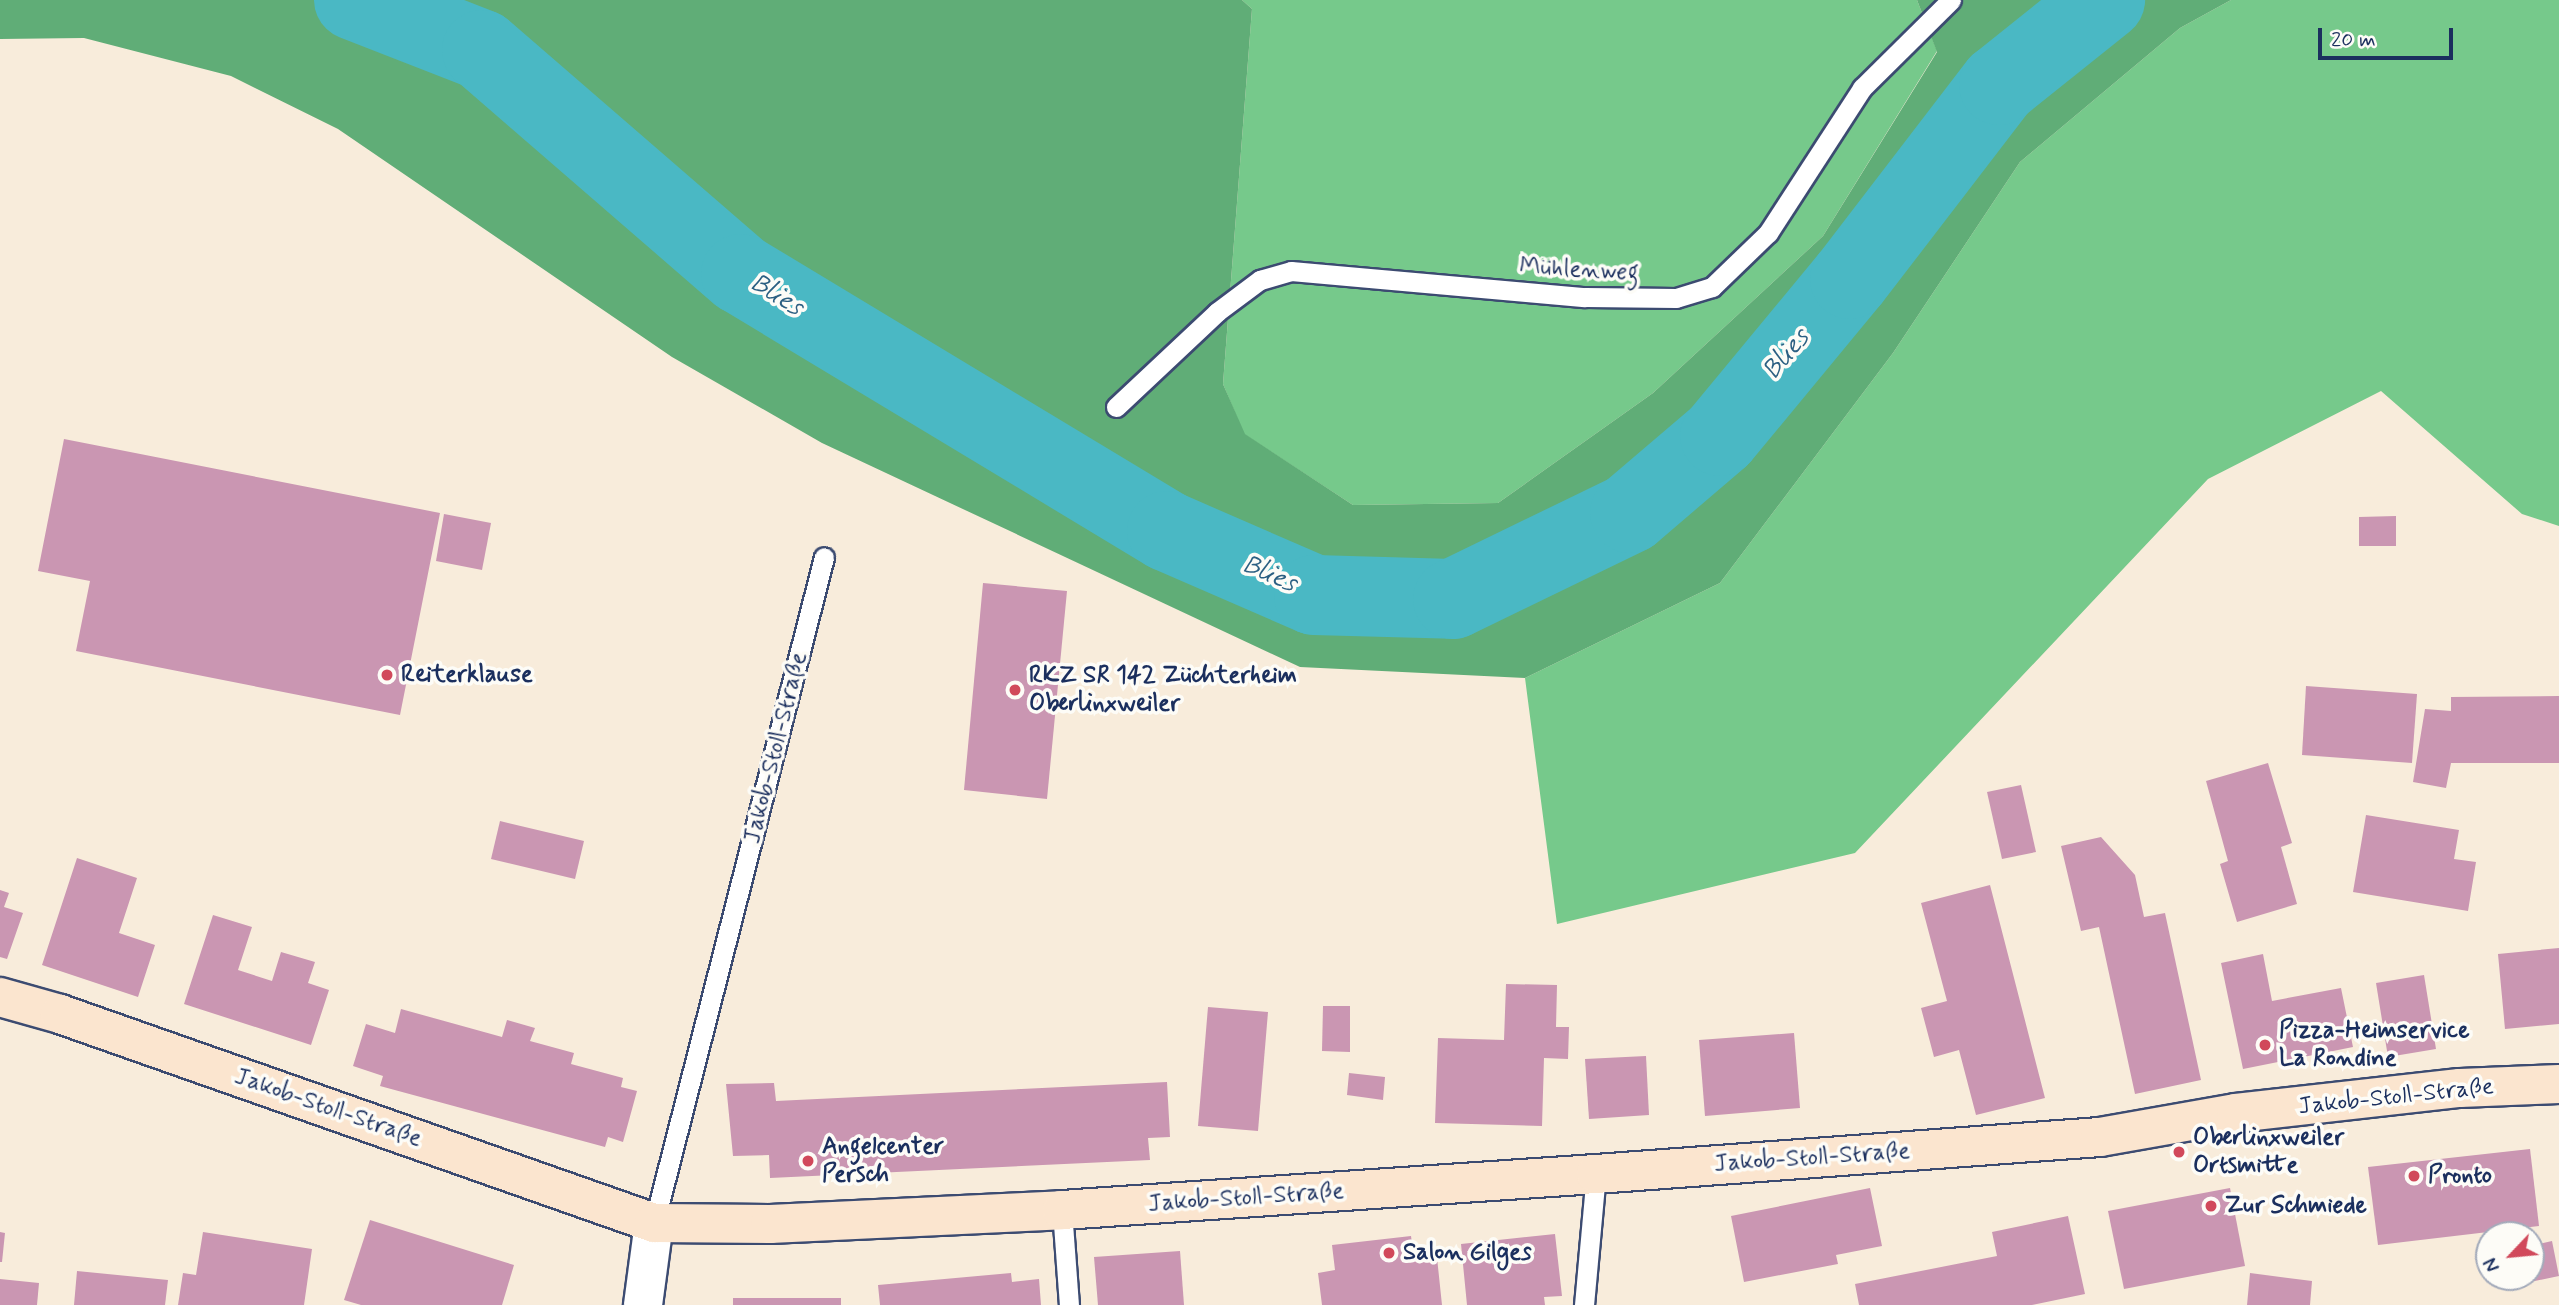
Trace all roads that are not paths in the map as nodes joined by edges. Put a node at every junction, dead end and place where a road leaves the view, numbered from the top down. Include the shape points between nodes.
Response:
1 (1951, 0) edge
2 (1116, 407) dead end
3 (824, 557) dead end
4 (0, 997) edge
5 (2559, 1084) edge
6 (1595, 1174) junction
7 (1062, 1210) junction
8 (654, 1223) junction
9 (643, 1305) edge
10 (1069, 1305) edge
11 (1584, 1305) edge

1 - 2 lane, Mühlenweg via 1863,88 1768,233 1713,287 1676,298 1585,297 1291,271 1260,280 1217,312
3 - 8 lane, Jakob-Stoll-Straße
4 - 8 main road, Jakob-Stoll-Straße
5 - 6 main road, Jakob-Stoll-Straße via 2460,1088 2249,1112 2100,1137
6 - 7 main road, Jakob-Stoll-Straße
6 - 11 lane
7 - 8 main road, Jakob-Stoll-Straße via 770,1224
7 - 10 lane
8 - 9 street

